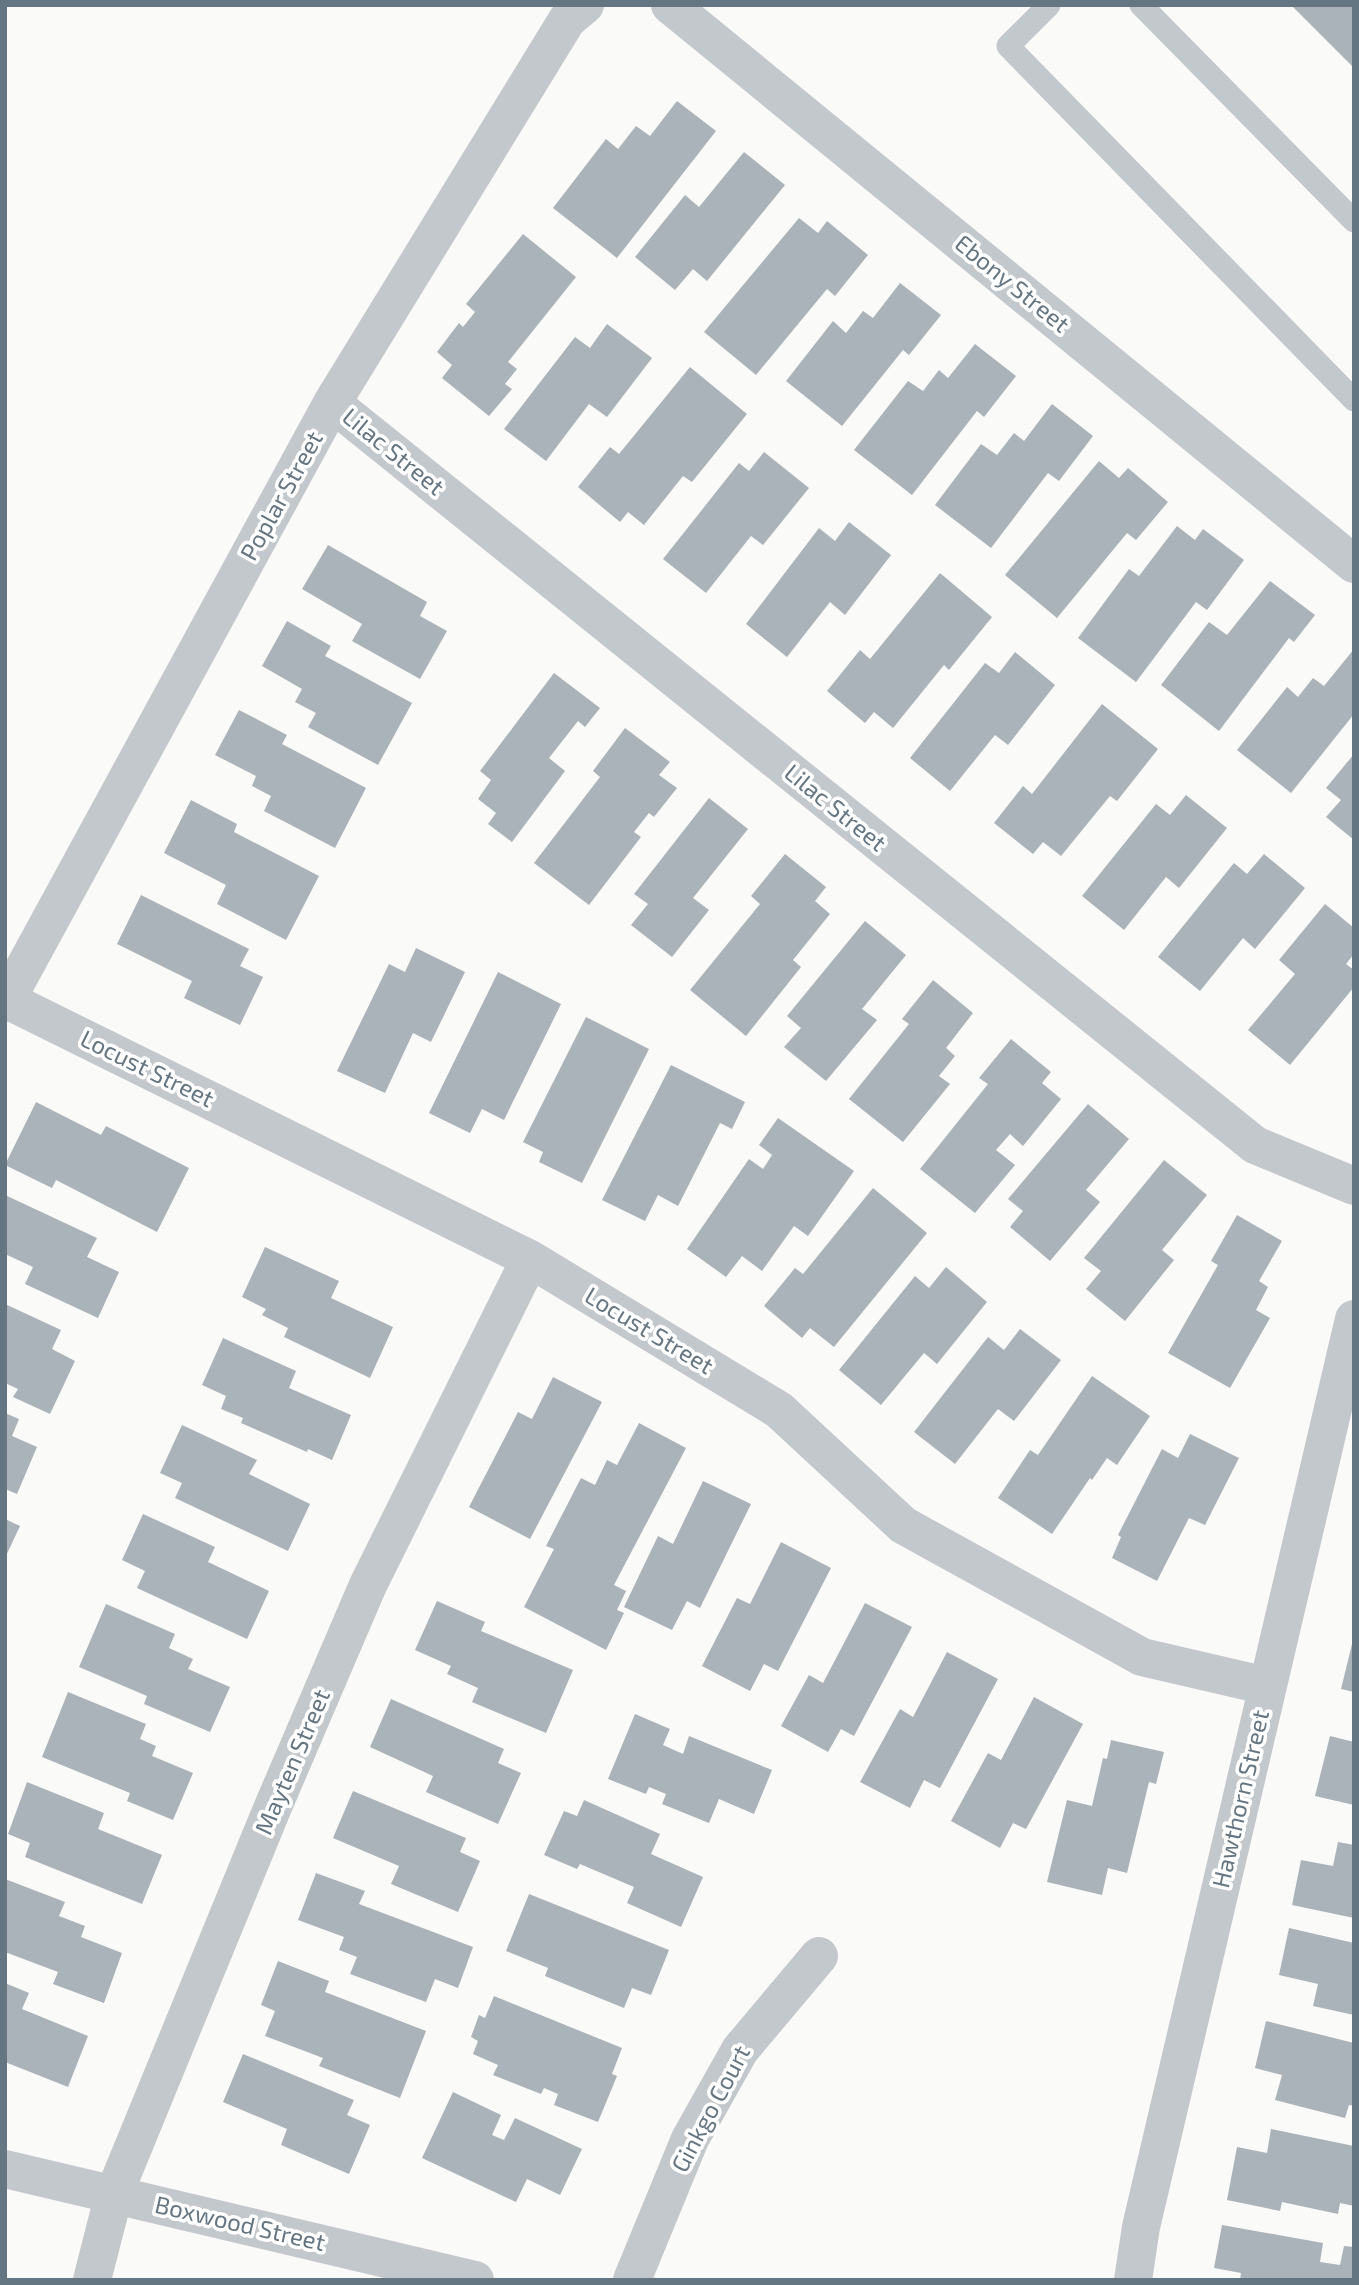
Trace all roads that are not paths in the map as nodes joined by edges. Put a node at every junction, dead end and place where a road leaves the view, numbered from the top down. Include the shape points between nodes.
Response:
1 (584, 5) edge
2 (670, 5) edge
3 (1049, 5) edge
4 (1141, 5) edge
5 (1354, 221) edge
6 (1354, 400) edge
7 (332, 403) junction
8 (1354, 564) edge
9 (6, 1001) edge
10 (1354, 1186) edge
11 (530, 1259) junction
12 (1354, 1319) edge
13 (1267, 1686) junction
14 (819, 1956) dead end
15 (5, 2169) edge
16 (114, 2194) junction
17 (92, 2280) edge
18 (475, 2280) edge
19 (632, 2280) edge
20 (1133, 2280) edge

1 - 7 street, Poplar Street via 567,20
2 - 8 street, Ebony Street
3 - 6 lane via 1008,46
4 - 5 lane
7 - 9 street, Poplar Street
7 - 10 street, Lilac Street via 1255,1144
9 - 11 street, Locust Street
11 - 13 street, Locust Street via 779,1410 903,1525 1142,1657
11 - 16 street, Mayten Street via 368,1586
12 - 13 street, Hawthorn Street
13 - 20 street, Hawthorn Street via 1141,2227
14 - 19 street, Ginkgo Court via 740,2050 690,2140
15 - 16 street, Boxwood Street
16 - 17 street, Mayten Street
16 - 18 street, Boxwood Street

